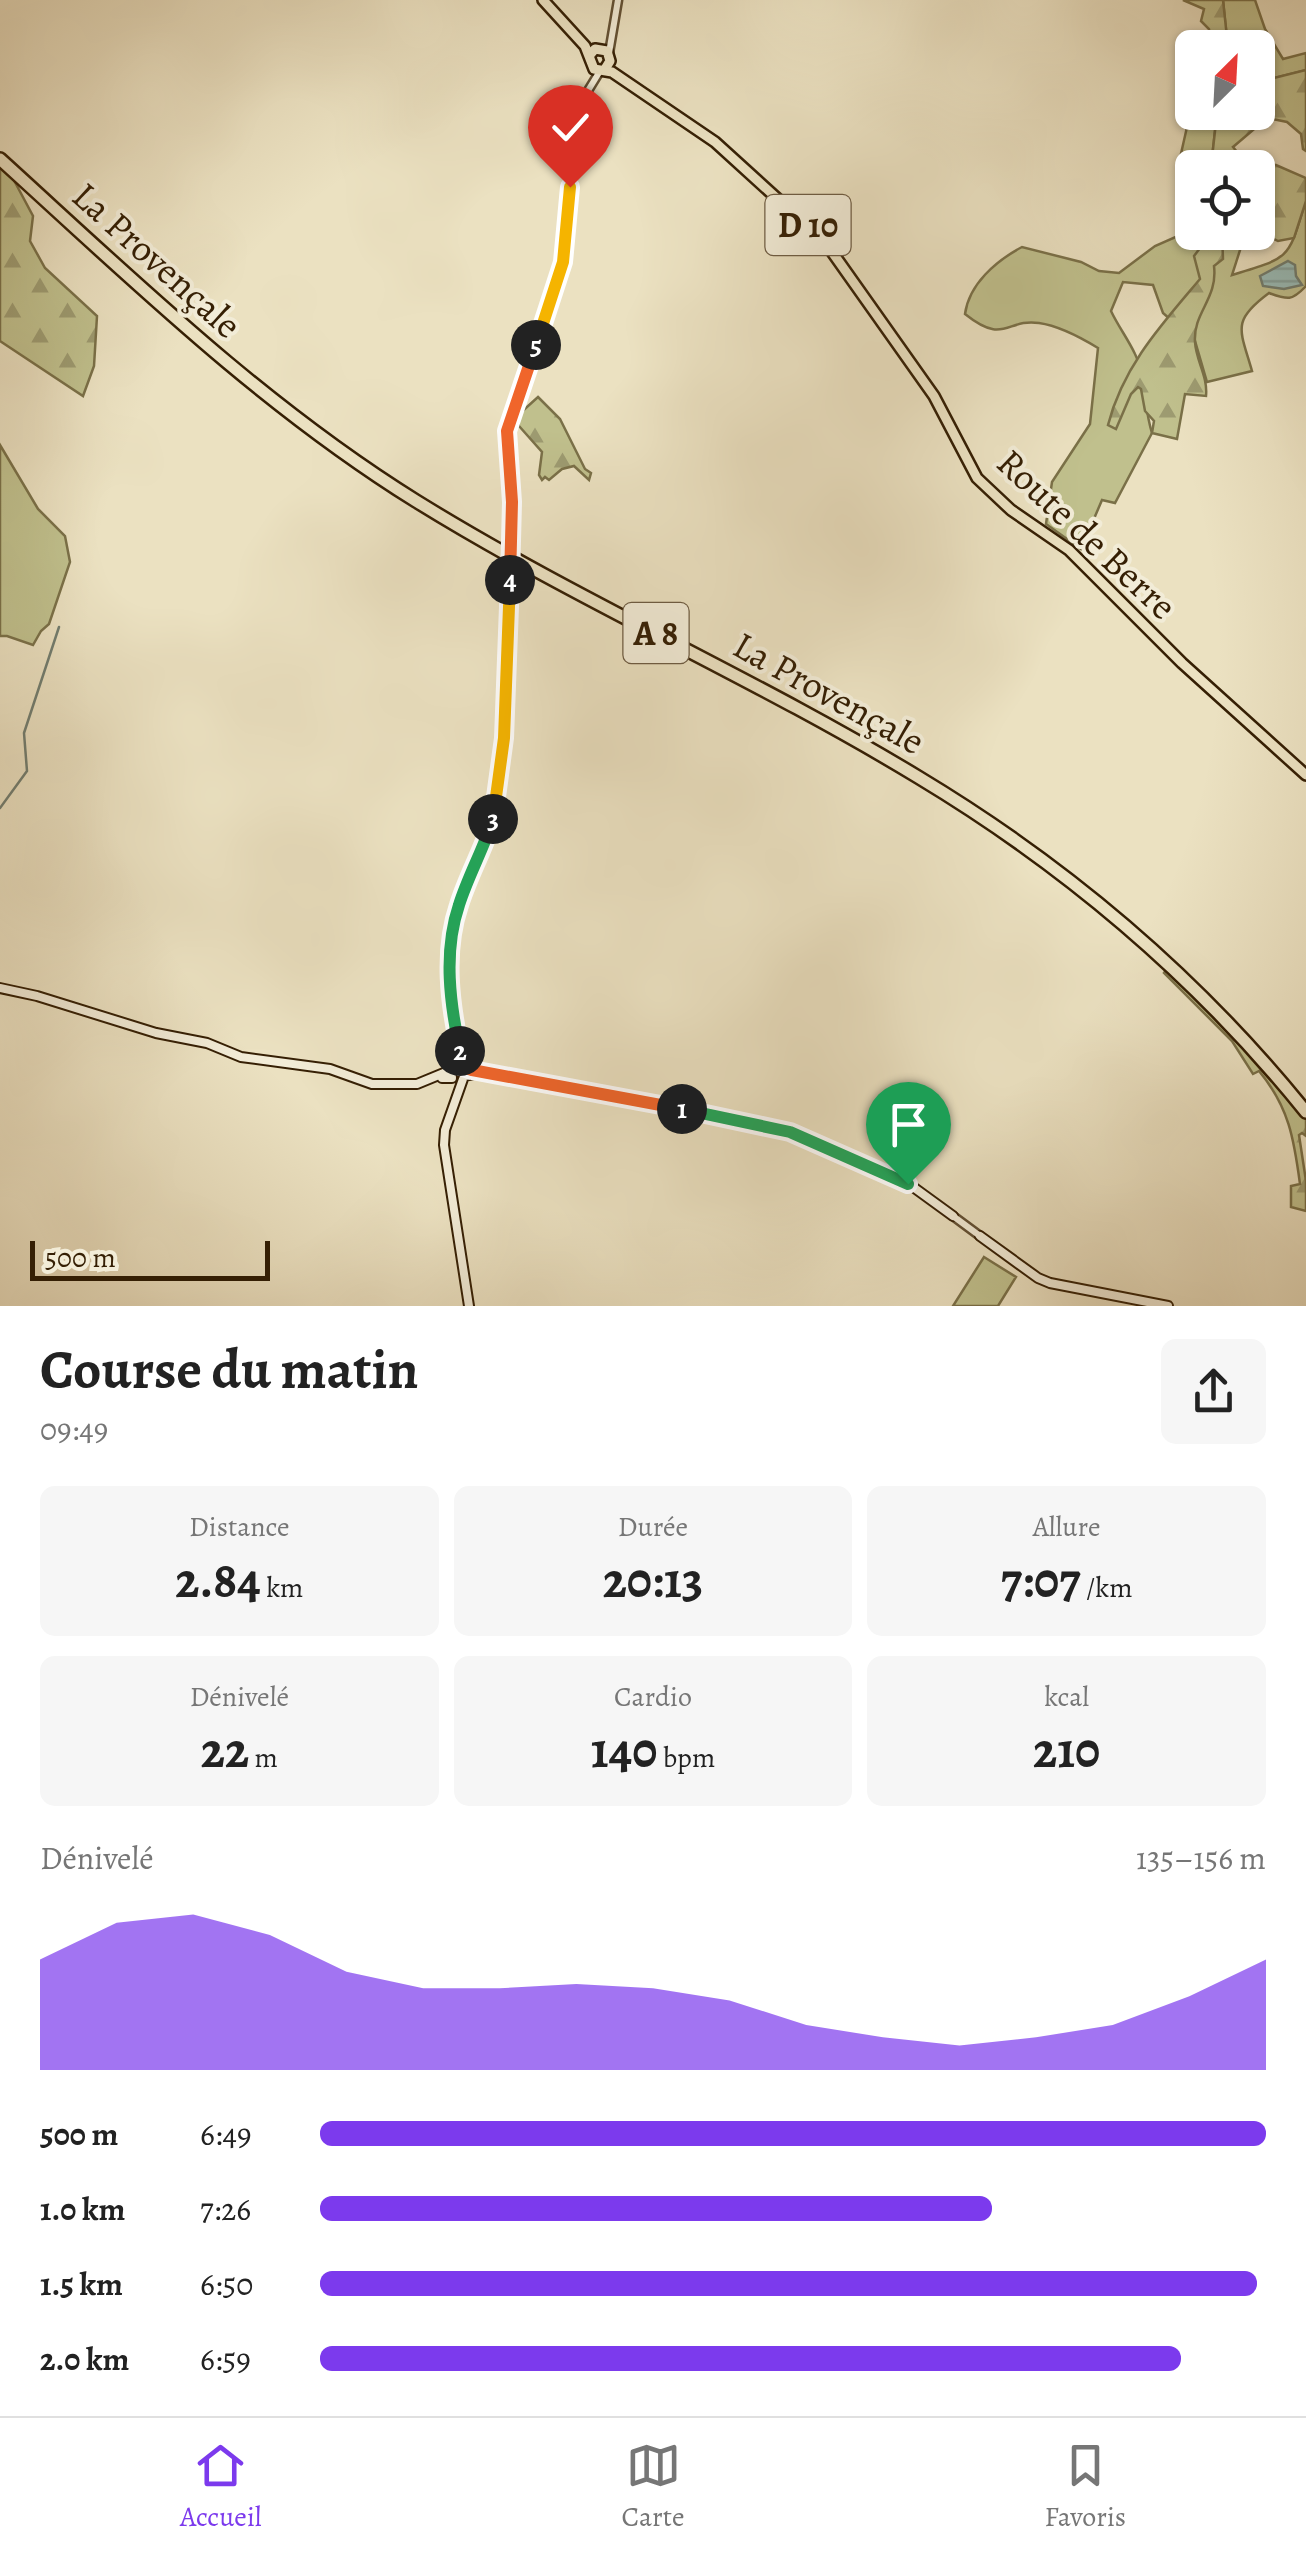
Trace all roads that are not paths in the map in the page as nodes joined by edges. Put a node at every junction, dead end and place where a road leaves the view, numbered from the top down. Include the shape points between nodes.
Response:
1 (545, 0) edge
2 (618, 0) edge
3 (600, 58) junction
4 (0, 150) edge
5 (0, 159) edge
6 (1305, 773) edge
7 (0, 988) edge
8 (460, 1050) joint
9 (458, 1073) junction
10 (1305, 1099) edge
11 (1306, 1112) edge
12 (954, 1216) joint
13 (980, 1236) joint
14 (469, 1306) edge
15 (1168, 1306) edge

1 - 3 main road, Route de Berre / D 10
2 - 3 street
3 - 6 main road, Route de Berre / D 10 via 801,218 834,252 934,396 990,493 1069,550
3 - 8 street, bridge via 569,138 571,205 563,262 507,431 512,537 504,738 494,818 451,936
4 - 10 highway, La Provençale / A 8 via 219,347 368,462 495,540 875,743 1050,856 1176,962
5 - 11 highway, La Provençale / A 8 via 214,352 364,468 492,546 871,749 1034,853 1179,974
7 - 9 main road via 241,1057 330,1069 381,1085
8 - 9 main road
9 - 12 main road via 482,1071 790,1132 908,1184
9 - 14 main road via 445,1160
12 - 13 street
13 - 15 main road via 1050,1283

